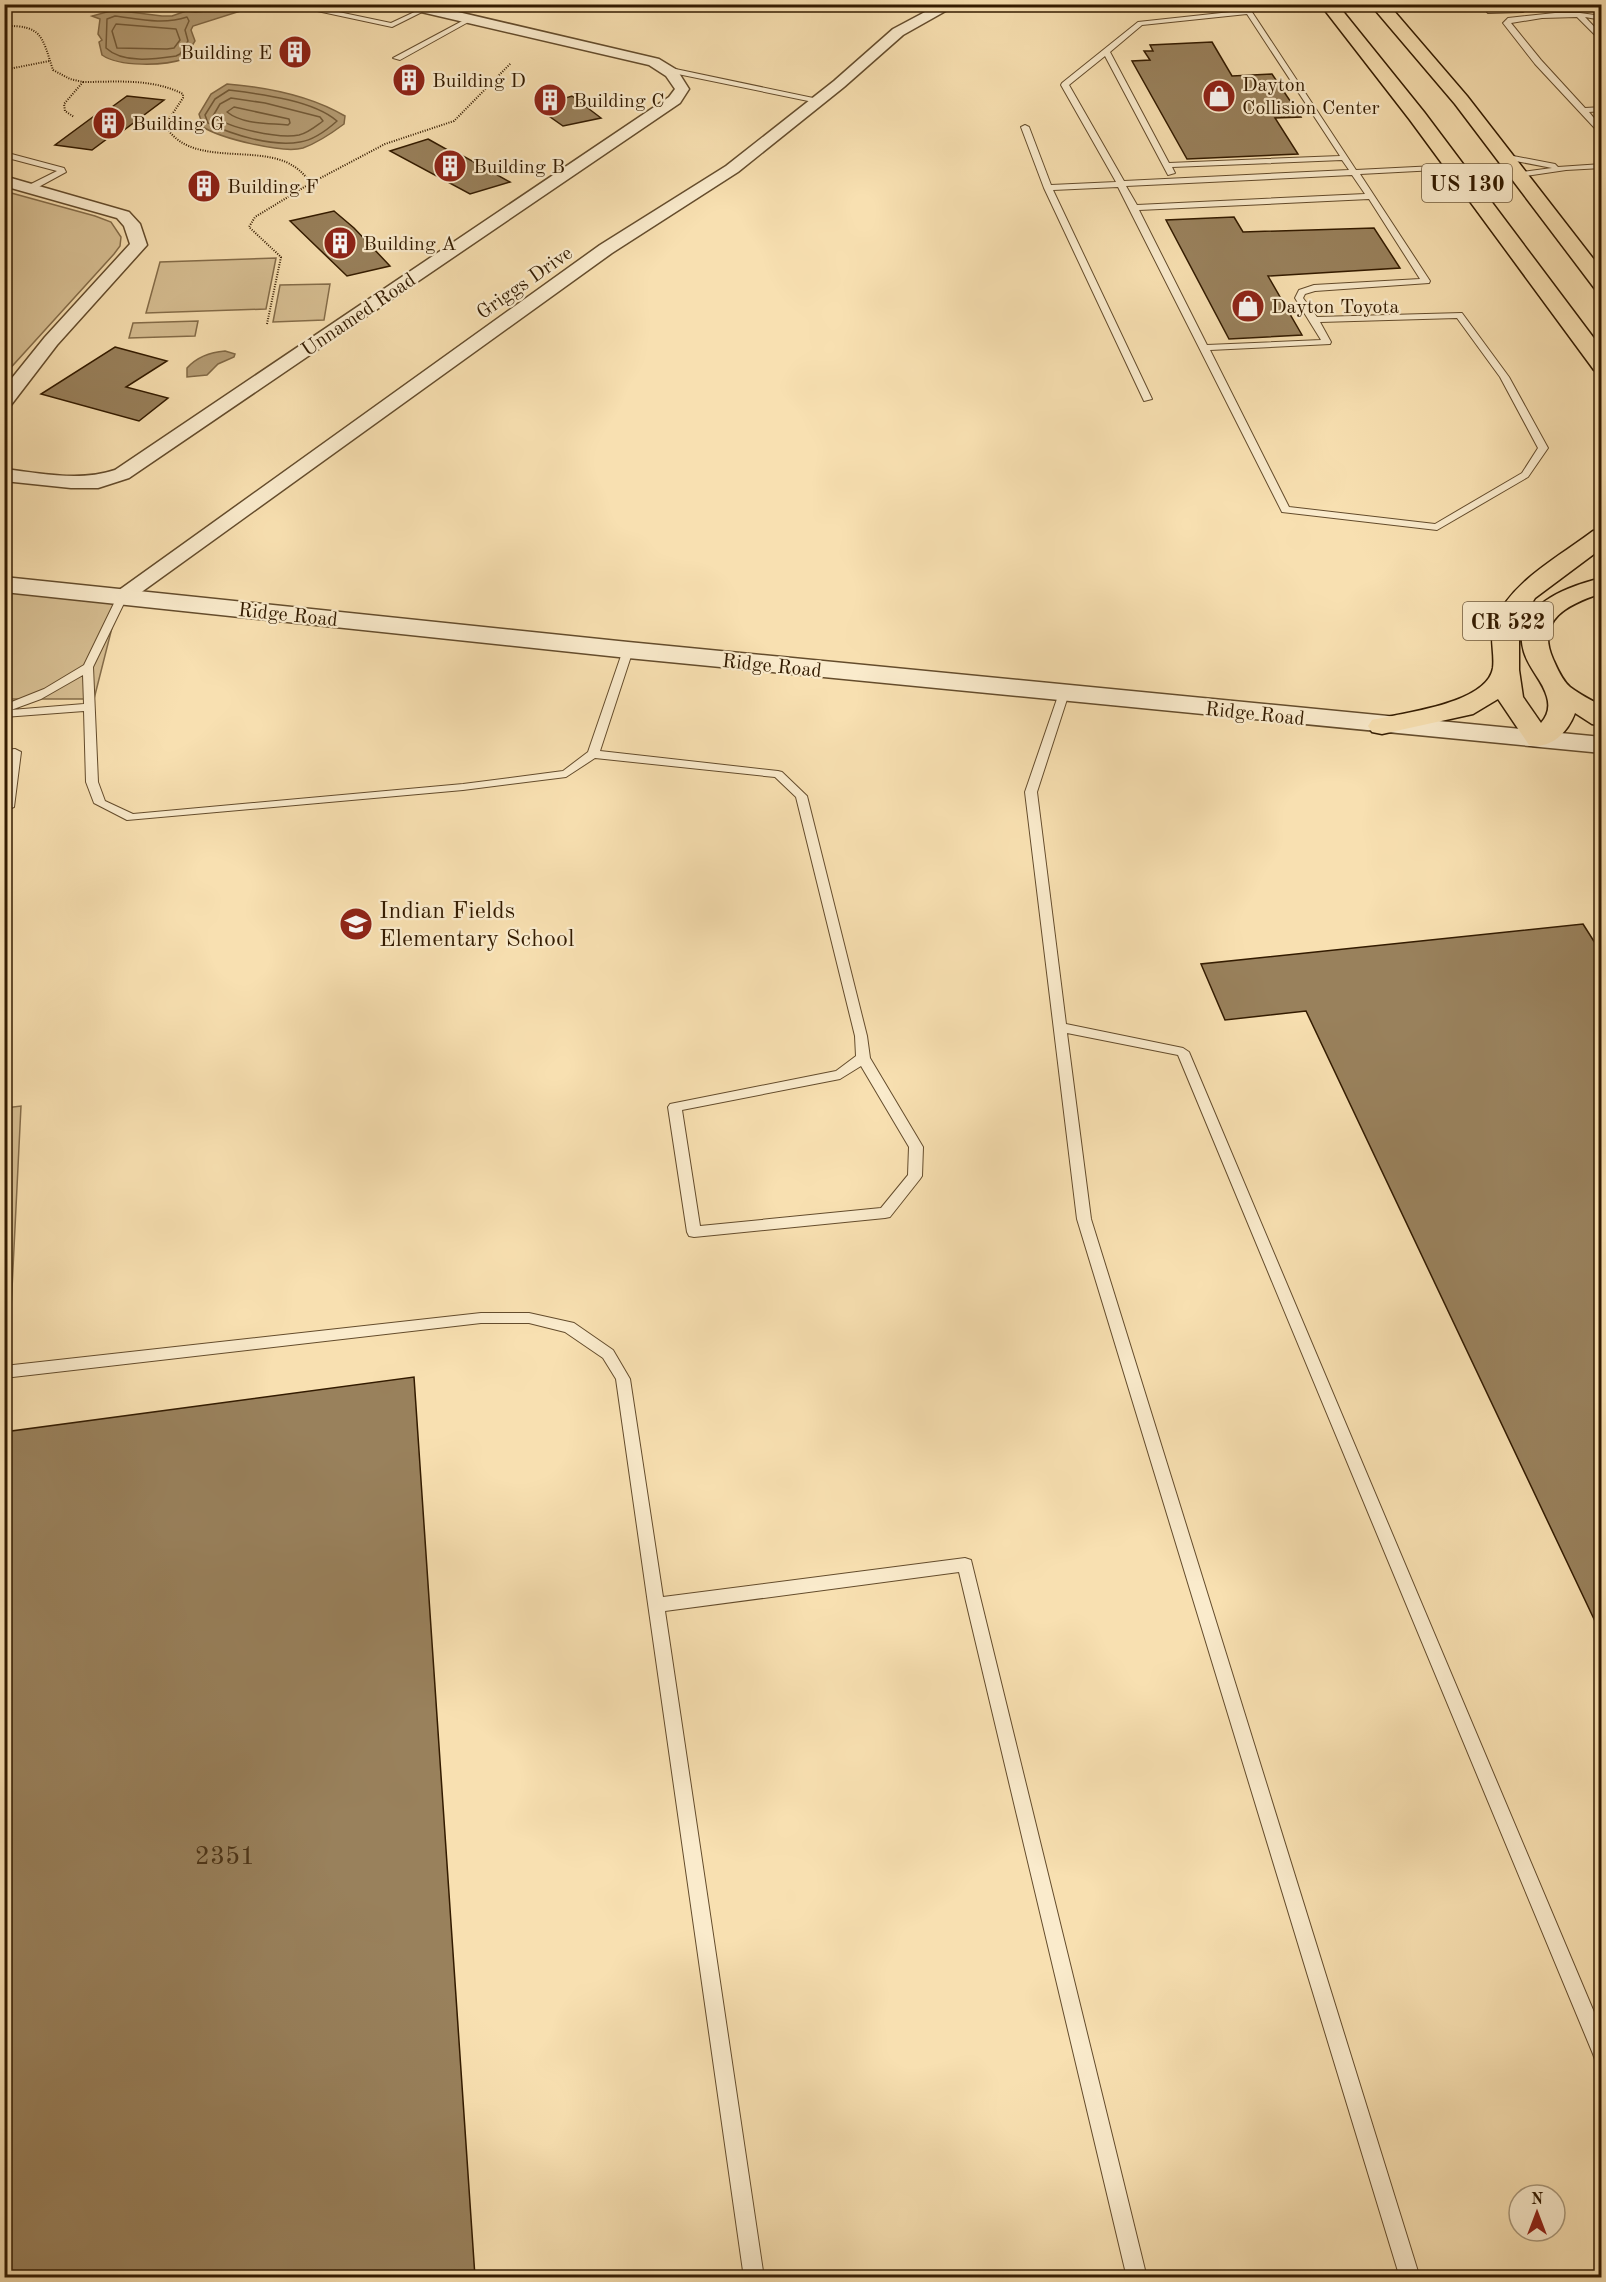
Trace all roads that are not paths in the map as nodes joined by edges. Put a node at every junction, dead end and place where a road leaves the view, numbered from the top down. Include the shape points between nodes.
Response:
1 (404, 4) edge
2 (951, 4) edge
3 (1220, 4) edge
4 (1328, 4) edge
5 (1428, 4) edge
6 (1483, 4) edge
7 (1577, 4) edge
8 (1379, 5) edge
9 (310, 8) dead end
10 (425, 9) junction
11 (1225, 14) junction
12 (1579, 15) junction
13 (1602, 18) edge
14 (468, 20) junction
15 (1602, 40) edge
16 (1106, 51) junction
17 (397, 58) dead end
18 (666, 69) junction
19 (818, 100) junction
20 (1602, 109) edge
21 (1583, 110) junction
22 (1025, 127) dead end
23 (1602, 134) edge
24 (4, 154) edge
25 (1503, 156) junction
26 (1345, 158) junction
27 (1167, 165) junction
28 (1602, 166) edge
29 (1455, 167) junction
30 (1566, 168) junction
31 (1354, 172) junction
32 (1518, 175) junction
33 (4, 181) edge
34 (1176, 182) junction
35 (1121, 184) junction
36 (30, 188) junction
37 (1048, 188) junction
38 (1241, 190) junction
39 (1371, 196) junction
40 (1134, 208) junction
41 (1602, 285) edge
42 (1314, 320) junction
43 (1203, 348) junction
44 (1602, 365) edge
45 (1148, 399) dead end
46 (4, 401) edge
47 (4, 475) edge
48 (1602, 536) edge
49 (4, 584) edge
50 (1602, 585) edge
51 (122, 597) junction
52 (628, 650) junction
53 (88, 667) junction
54 (1506, 670) junction
55 (1560, 692) junction
56 (1064, 693) junction
57 (91, 707) junction
58 (4, 709) edge
59 (4, 714) edge
60 (1602, 718) edge
61 (1382, 726) junction
62 (1539, 739) junction
63 (1602, 746) edge
64 (4, 753) edge
65 (593, 754) junction
66 (6, 807) edge
67 (4, 820) edge
68 (1060, 1027) junction
69 (863, 1058) junction
70 (4, 1372) edge
71 (656, 1605) junction
72 (1602, 2054) edge
73 (754, 2277) edge
74 (1137, 2277) edge
75 (1410, 2277) edge

1 - 10 street
2 - 19 street, Griggs Drive via 898,32
3 - 11 lane
4 - 29 highway, US 130
5 - 8 lane
6 - 7 lane via 1488,11 1582,8
8 - 25 highway, US 130 via 1461,100
9 - 10 lane via 392,25
10 - 14 street
11 - 16 lane via 1140,23
11 - 26 lane via 1249,12
12 - 13 lane
12 - 15 lane
12 - 21 lane via 1519,18 1507,23
14 - 17 lane
14 - 18 street via 606,50 654,62
16 - 27 lane
16 - 35 lane via 1065,85
18 - 19 lane
18 - 47 street, Unnamed Road via 678,79 682,89 675,100 122,474 98,482
19 - 51 street, Griggs Drive via 732,169 606,249
20 - 21 lane
21 - 23 lane
22 - 37 lane
24 - 36 lane via 61,170
25 - 30 lane
25 - 32 highway, US 130
26 - 27 lane
26 - 31 lane
27 - 34 lane
28 - 30 lane
29 - 31 lane
29 - 44 highway, US 130
30 - 32 lane
31 - 38 lane
31 - 39 lane
32 - 41 highway, US 130
33 - 36 street
34 - 35 lane
34 - 38 lane
35 - 37 lane
35 - 40 lane
36 - 46 street via 123,215 132,224 139,245 51,341
37 - 45 lane
38 - 39 lane
38 - 40 lane
39 - 42 lane via 1426,281 1302,292 1299,298
40 - 43 lane
42 - 43 lane via 1327,342
42 - 43 lane via 1459,315 1504,377 1543,448 1526,475 1437,527 1285,510
48 - 54 highway, CR 522 via 1526,593 1506,624
49 - 51 street, Ridge Road
50 - 55 highway via 1568,596 1539,618 1533,637 1543,667
51 - 52 street, Ridge Road
51 - 53 lane
52 - 56 street, Ridge Road
52 - 65 lane
53 - 57 lane
53 - 58 lane via 55,688
54 - 61 highway via 1493,690 1463,708
54 - 62 highway, CR 522 via 1510,697
55 - 60 highway
55 - 62 highway via 1562,711
56 - 61 street, Ridge Road
56 - 68 lane via 1031,792
57 - 59 lane
57 - 65 lane via 92,782 100,803 131,818 566,774
61 - 62 street, Ridge Road
62 - 63 street, Ridge Road
64 - 66 lane via 15,752
65 - 69 lane via 778,774 801,796 861,1036
66 - 67 lane
68 - 72 lane via 1183,1053
68 - 75 lane via 1084,1219
69 - 69 lane via 840,1075 675,1107 694,1232 885,1213 915,1176 916,1147
70 - 71 lane via 481,1318 529,1318 569,1327 608,1354 623,1379
71 - 73 lane
71 - 74 lane via 965,1565

